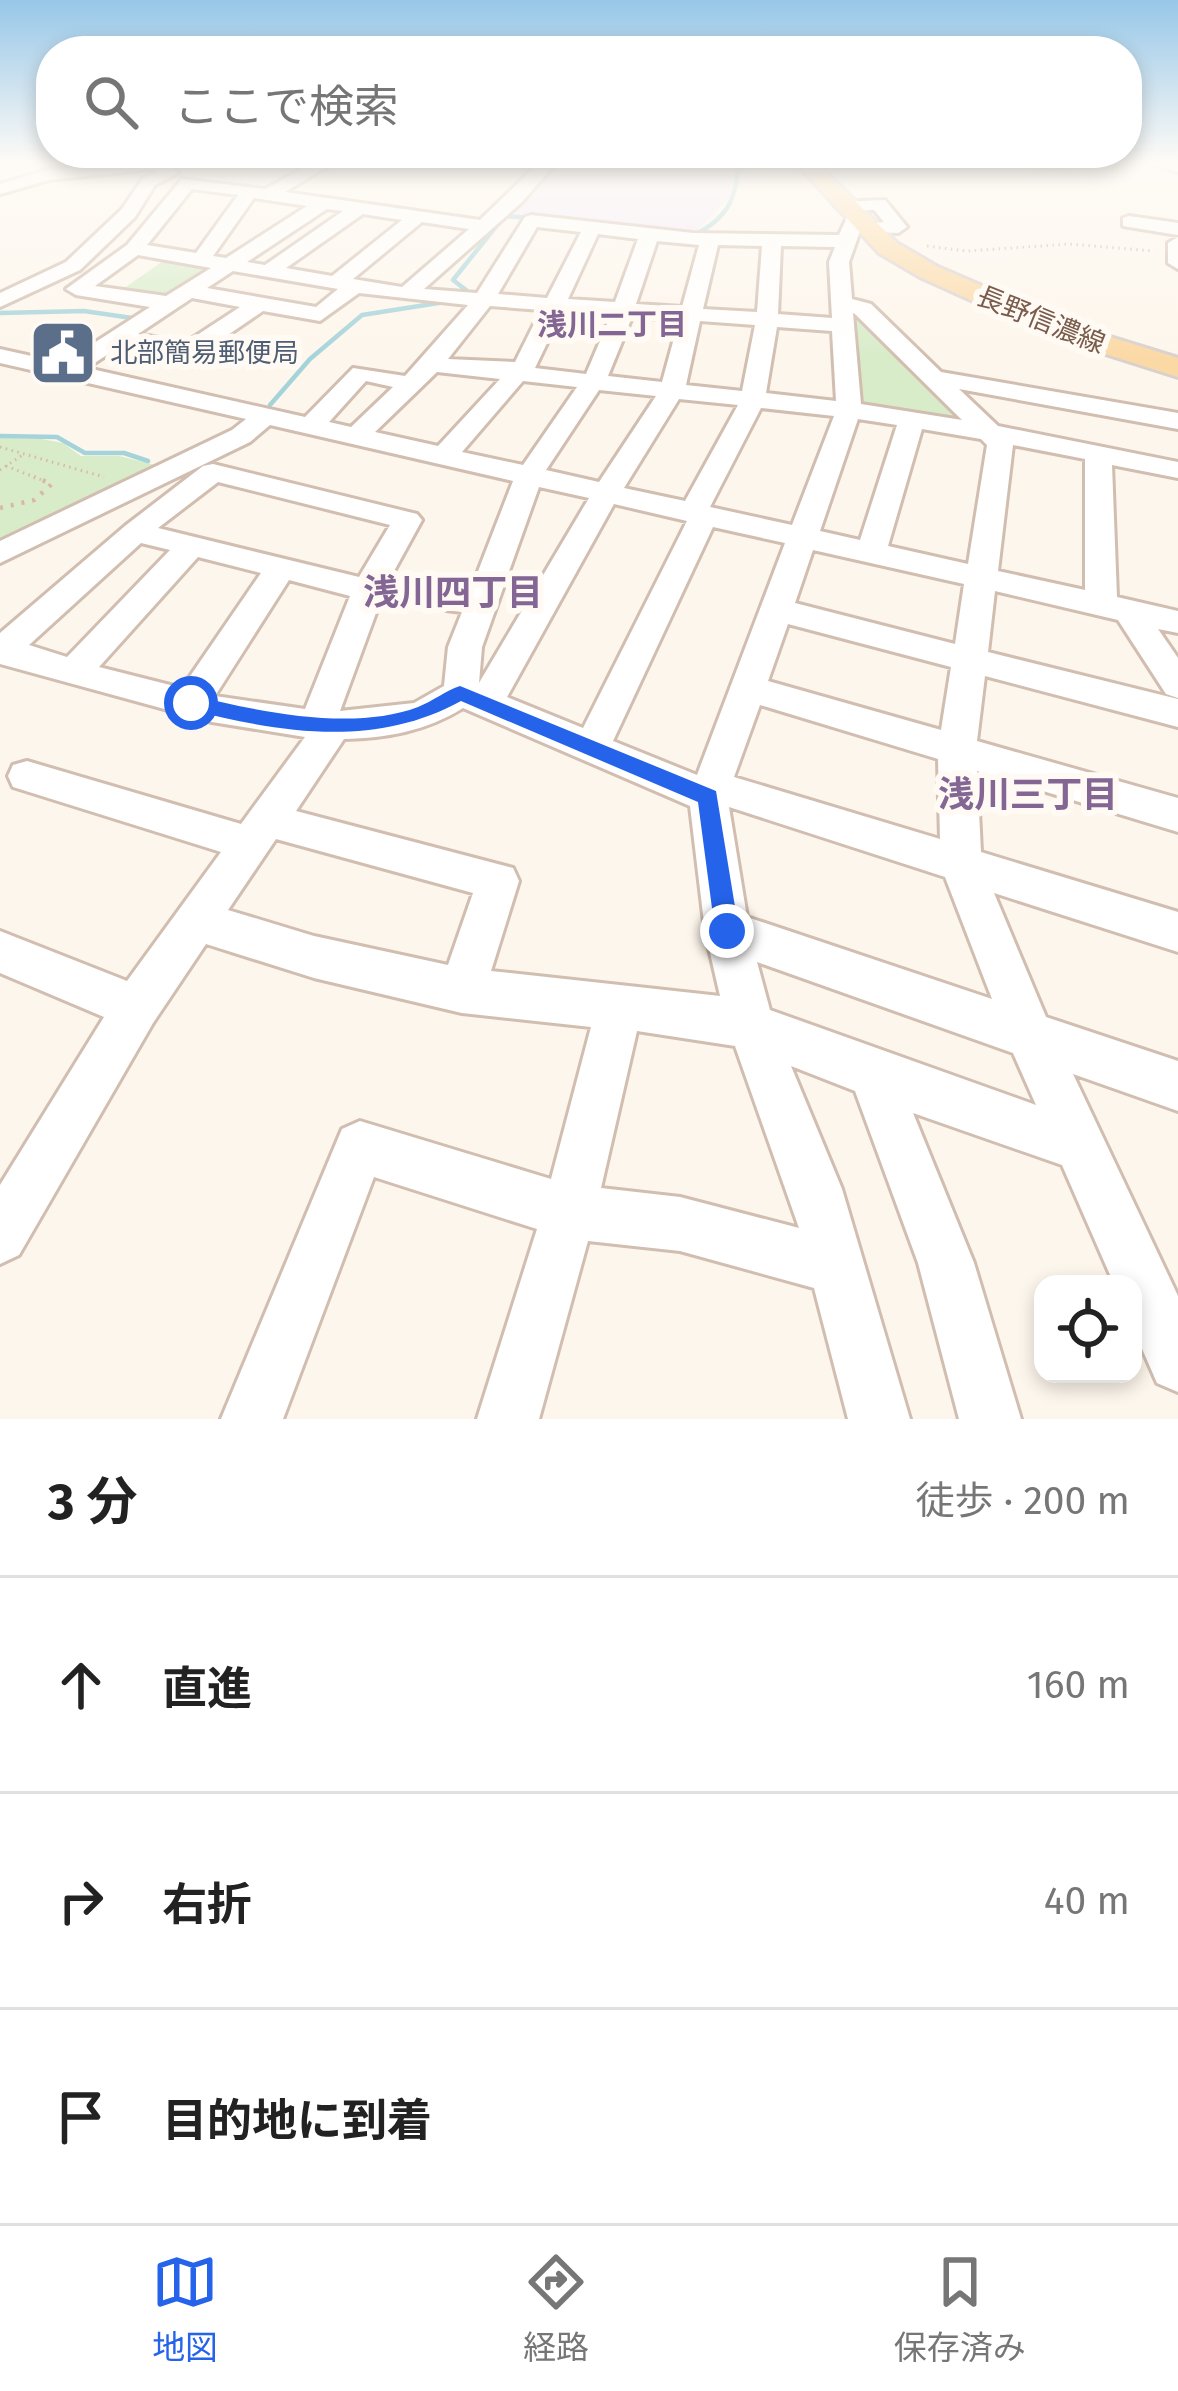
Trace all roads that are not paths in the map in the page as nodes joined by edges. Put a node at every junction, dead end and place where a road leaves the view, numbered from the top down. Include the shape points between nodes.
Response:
1 (111, 228) edge
2 (151, 228) edge
3 (229, 228) edge
4 (283, 228) edge
5 (330, 228) edge
6 (405, 228) edge
7 (481, 228) edge
8 (525, 228) edge
9 (592, 228) edge
10 (594, 228) edge
11 (851, 228) edge
12 (858, 228) edge
13 (861, 228) edge
14 (649, 236) junction
15 (710, 240) junction
16 (772, 240) junction
17 (93, 244) junction
18 (134, 249) junction
19 (202, 260) junction
20 (226, 264) junction
21 (268, 271) junction
22 (346, 284) junction
23 (406, 294) junction
24 (177, 297) junction
25 (0, 301) edge
26 (483, 301) junction
27 (258, 304) junction
28 (556, 306) junction
29 (625, 310) junction
30 (841, 313) junction
31 (694, 315) junction
32 (767, 320) junction
33 (117, 337) junction
34 (0, 356) edge
35 (431, 364) junction
36 (1178, 368) edge
37 (68, 370) junction
38 (517, 374) junction
39 (936, 378) junction
40 (595, 382) junction
41 (410, 384) junction
42 (671, 391) junction
43 (753, 400) junction
44 (849, 410) junction
45 (264, 417) junction
46 (912, 420) junction
47 (1178, 421) edge
48 (310, 427) junction
49 (994, 433) junction
50 (356, 436) junction
51 (1098, 454) junction
52 (443, 457) junction
53 (1178, 470) edge
54 (529, 476) junction
55 (161, 487) junction
56 (606, 493) junction
57 (698, 513) junction
58 (135, 532) junction
59 (803, 536) junction
60 (191, 546) junction
61 (872, 552) junction
62 (0, 553) edge
63 (281, 568) junction
64 (981, 577) junction
65 (368, 590) junction
66 (481, 604) junction
67 (1115, 608) junction
68 (777, 610) junction
69 (1178, 622) edge
70 (2, 650) edge
71 (970, 658) junction
72 (76, 670) junction
73 (1178, 685) edge
74 (748, 688) junction
75 (473, 698) junction
76 (191, 703) junction
77 (1178, 713) edge
78 (325, 724) junction
79 (957, 750) junction
80 (590, 751) junction
81 (27, 776) dead end
82 (710, 791) junction
83 (1178, 815) edge
84 (259, 832) junction
85 (961, 865) junction
86 (197, 921) junction
87 (727, 931) junction
88 (1178, 932) edge
89 (4, 960) edge
90 (462, 991) junction
91 (136, 1007) junction
92 (620, 1009) junction
93 (751, 1026) junction
94 (1028, 1031) junction
95 (873, 1075) junction
96 (1178, 1086) edge
97 (1079, 1145) junction
98 (569, 1212) junction
99 (0, 1236) edge
100 (839, 1267) junction
101 (1178, 1362) edge
102 (251, 1419) edge
103 (508, 1419) edge
104 (879, 1419) edge
105 (990, 1419) edge

1 - 17 street
2 - 18 street
3 - 19 street
4 - 20 street
5 - 21 street
6 - 22 street
7 - 23 street
8 - 26 street
9 - 28 street
10 - 14 street
11 - 16 street
12 - 30 street via 839,262
13 - 36 main road, 長野信濃線 via 929,272 1022,314
14 - 15 street
14 - 29 street
15 - 16 street
15 - 31 street
16 - 32 street
17 - 18 street
17 - 25 street via 73,266
18 - 19 street
18 - 24 street via 76,289
19 - 20 street
20 - 21 street
20 - 24 street
21 - 22 street
22 - 23 street
22 - 27 street via 320,314
23 - 26 street
24 - 27 street
24 - 33 street
26 - 28 street
26 - 35 street
27 - 33 street via 189,352
28 - 29 street
28 - 38 street
29 - 31 street
29 - 40 street
30 - 32 street
30 - 39 street via 863,309
30 - 44 street
31 - 32 street
31 - 42 street
32 - 43 street
33 - 37 street
34 - 37 street
35 - 38 street
35 - 41 street
37 - 45 street
38 - 40 street
38 - 52 street
39 - 47 street
39 - 49 street
40 - 42 street
40 - 54 street
41 - 48 street via 361,373
41 - 50 street
42 - 43 street
42 - 56 street
43 - 44 street
43 - 57 street
44 - 46 street
44 - 59 street
45 - 48 street
45 - 55 street
46 - 49 street
46 - 61 street
48 - 50 street
49 - 51 street
49 - 64 street via 1000,443
50 - 52 street
51 - 53 street
51 - 67 street
52 - 54 street
54 - 56 street
54 - 66 street
55 - 58 street
55 - 62 street
55 - 65 street via 213,472 406,520
56 - 57 street
56 - 75 street
57 - 59 street
57 - 80 street
58 - 60 street
58 - 70 street
59 - 61 street
59 - 68 street
60 - 63 street
60 - 72 street
61 - 64 street
63 - 65 street
63 - 76 street
64 - 67 street
64 - 71 street
65 - 66 street
65 - 78 street
66 - 75 street via 466,646
67 - 69 street
67 - 73 street
68 - 71 street
68 - 74 street
70 - 72 street
71 - 77 street
71 - 79 street
72 - 76 street
74 - 79 street
74 - 82 street
75 - 78 street via 419,715
75 - 80 street
76 - 78 street via 266,721
78 - 84 street
79 - 83 street
79 - 85 street
80 - 82 street
81 - 84 street
82 - 85 street
82 - 87 street
84 - 86 street
84 - 90 street via 498,881
85 - 88 street
85 - 94 street
86 - 90 street
86 - 91 street
87 - 93 street
87 - 94 street
89 - 91 street
90 - 92 street
91 - 99 street
92 - 93 street
92 - 98 street
93 - 95 street
93 - 100 street
94 - 96 street
94 - 97 street
95 - 97 street
95 - 105 street via 946,1263
97 - 101 street
98 - 100 street via 680,1225
98 - 102 street via 361,1147
98 - 103 street
100 - 104 street

